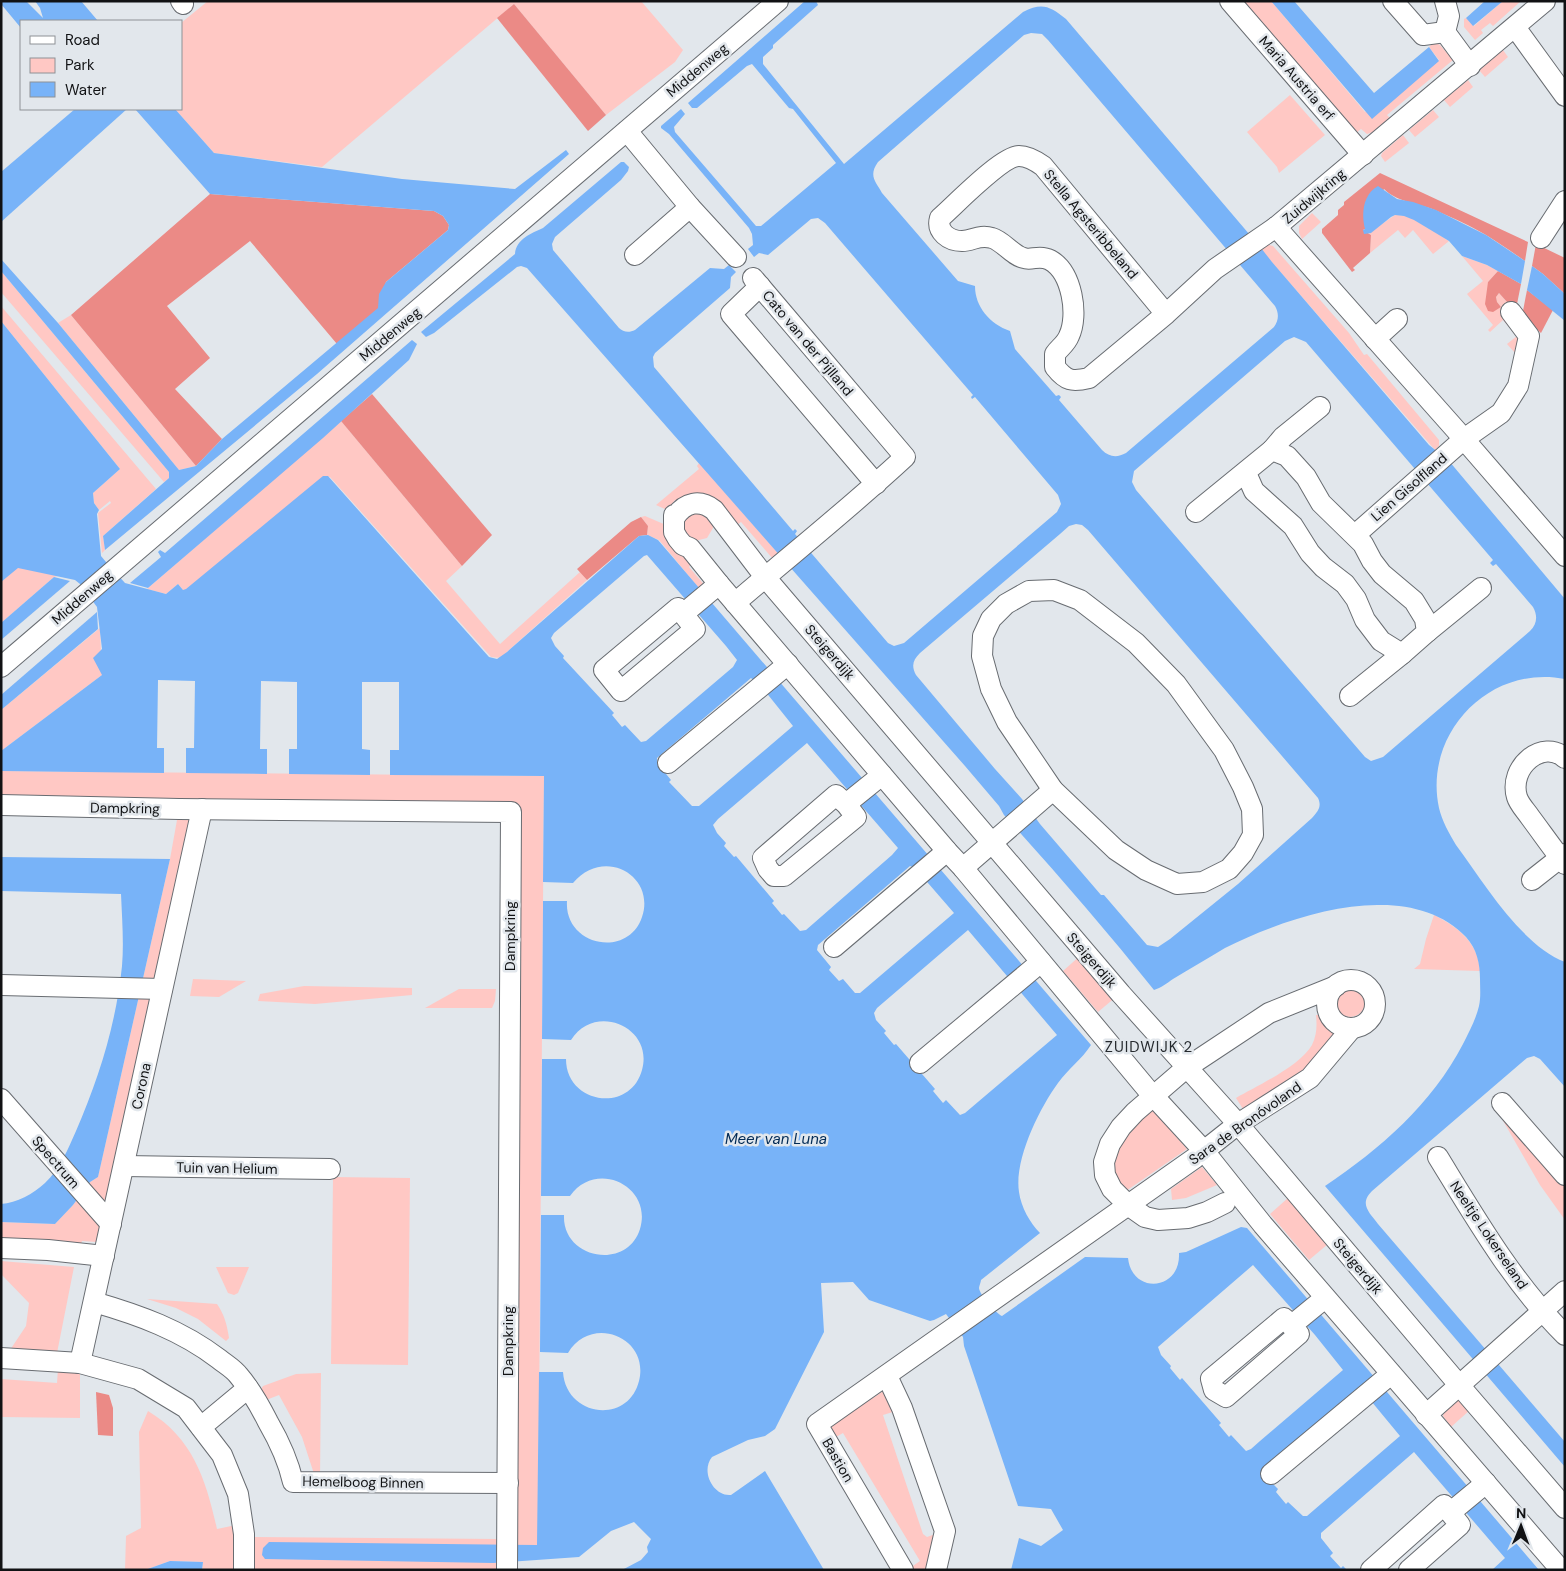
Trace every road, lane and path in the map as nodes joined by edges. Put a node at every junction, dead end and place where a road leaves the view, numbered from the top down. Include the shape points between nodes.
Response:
1 (778, 1) edge
2 (1230, 1) edge
3 (1393, 1) edge
4 (1445, 1) edge
5 (1545, 1) edge
6 (1515, 27) junction
7 (1445, 32) junction
8 (1470, 66) junction
9 (1565, 96) edge
10 (627, 131) junction
11 (1363, 155) junction
12 (1565, 201) edge
13 (690, 207) junction
14 (1276, 227) junction
15 (1541, 238) dead end
16 (635, 255) dead end
17 (736, 257) dead end
18 (1511, 312) dead end
19 (1166, 314) junction
20 (1397, 319) dead end
21 (1375, 338) junction
22 (1320, 407) dead end
23 (1464, 439) junction
24 (1272, 450) junction
25 (1246, 473) junction
26 (876, 484) junction
27 (1196, 512) dead end
28 (1355, 535) junction
29 (1565, 556) edge
30 (772, 570) junction
31 (718, 584) junction
32 (1481, 588) dead end
33 (735, 603) junction
34 (683, 614) dead end
35 (1427, 632) junction
36 (1402, 654) junction
37 (788, 664) junction
38 (1, 667) edge
39 (1350, 696) dead end
40 (1565, 758) edge
41 (668, 763) dead end
42 (882, 775) junction
43 (1053, 790) junction
44 (846, 804) dead end
45 (1, 805) edge
46 (202, 809) junction
47 (992, 842) junction
48 (947, 851) junction
49 (1563, 858) edge
50 (963, 868) junction
51 (1532, 880) dead end
52 (834, 947) dead end
53 (1041, 962) junction
54 (1, 985) edge
55 (1336, 986) junction
56 (162, 989) junction
57 (1352, 1028) junction
58 (920, 1064) dead end
59 (1186, 1068) junction
60 (1154, 1097) junction
61 (1, 1099) edge
62 (1502, 1103) dead end
63 (1238, 1124) junction
64 (1204, 1151) junction
65 (1438, 1157) dead end
66 (124, 1166) junction
67 (330, 1169) dead end
68 (1565, 1175) edge
69 (1225, 1203) dead end
70 (1128, 1205) junction
71 (111, 1224) junction
72 (1, 1248) edge
73 (104, 1256) junction
74 (1565, 1291) edge
75 (1325, 1298) junction
76 (94, 1302) junction
77 (1542, 1312) junction
78 (1292, 1325) dead end
79 (946, 1334) joint
80 (1565, 1335) edge
81 (1, 1358) edge
82 (80, 1363) junction
83 (1391, 1374) junction
84 (887, 1376) junction
85 (1466, 1379) junction
86 (248, 1388) junction
87 (1426, 1415) junction
88 (201, 1427) junction
89 (1271, 1474) dead end
90 (508, 1484) junction
91 (1486, 1484) junction
92 (1565, 1508) edge
93 (1451, 1512) junction
94 (1553, 1567) edge
95 (244, 1570) edge
96 (507, 1570) edge
97 (902, 1570) edge
98 (936, 1570) edge
99 (1371, 1570) edge
100 (1409, 1570) edge

1 - 10 street, Middenweg
2 - 11 street, Maria Austria erf
3 - 7 street via 1423,35
4 - 7 street via 1448,16
5 - 6 street, Zuidwijkring
6 - 8 street, Zuidwijkring
6 - 9 street
7 - 8 street
8 - 11 street, Zuidwijkring
10 - 13 street
10 - 38 street, Middenweg
11 - 14 street, Zuidwijkring
12 - 15 street
13 - 16 street
13 - 17 street
14 - 19 street, Stella Agsteribbeland via 1215,269
14 - 21 street, Zuidwijkring
18 - 23 street via 1529,336 1518,386 1500,413
19 - 19 street, Stella Agsteribbeland via 1035,160 1018,156 1005,161 940,218 940,230 951,238 962,241 994,238 1024,259 1043,258 1059,268 1068,284 1074,311 1069,336 1054,360 1055,367 1067,379 1089,378
20 - 21 street
21 - 23 street, Zuidwijkring
22 - 24 street
23 - 28 street, Lien Gisolfland
23 - 29 street, Zuidwijkring
24 - 25 street
24 - 28 street via 1287,456 1306,477 1320,503
25 - 27 street
25 - 36 street via 1254,491 1293,526 1323,567 1345,584 1365,620 1381,640
26 - 26 street, Cato van der Pijlland via 905,457 757,282 730,314
26 - 30 street, Cato van der Pijlland
28 - 35 street via 1382,574 1414,601
30 - 31 street, Steigerdijk via 714,510 701,503 686,505 674,515 674,532
30 - 33 street, Cato van der Pijlland
30 - 47 street, Steigerdijk
31 - 33 street, Steigerdijk
31 - 34 street
32 - 35 street
33 - 37 street, Steigerdijk
35 - 36 street
36 - 39 street
37 - 41 street
37 - 42 street, Steigerdijk
40 - 49 street via 1546,752 1534,756 1517,772 1515,784 1518,799
42 - 44 street
42 - 48 street, Steigerdijk
43 - 43 street via 1116,850 1146,870 1177,884 1203,882 1228,869 1243,853 1252,834 1252,809 1243,787 1224,750 1176,684 1136,643 1080,600 1054,590 1029,590 1006,604 991,619 983,636 982,656 991,689 1007,722
43 - 47 street
45 - 46 street, Dampkring
46 - 56 street, Corona
46 - 90 street, Dampkring via 511,812
47 - 50 street
47 - 59 street, Steigerdijk
48 - 50 street, Steigerdijk
48 - 52 street
49 - 51 street
50 - 53 street, Steigerdijk
53 - 58 street
53 - 60 street, Steigerdijk
54 - 56 street
55 - 57 street via 1328,998 1328,1012 1337,1024
55 - 57 street, Sara de Bronóvoland via 1342,982 1358,981 1370,990 1373,997 1374,1011 1370,1018
55 - 59 street, Sara de Bronóvoland via 1269,1013
56 - 66 street, Corona
57 - 63 street, Sara de Bronóvoland via 1310,1078
59 - 60 street, Sara de Bronóvoland
59 - 63 street, Steigerdijk
60 - 64 street, Steigerdijk
60 - 70 street, Sara de Bronóvoland via 1121,1127 1104,1162 1105,1175 1112,1189
61 - 71 street, Spectrum
62 - 68 street
63 - 64 street, Sara de Bronóvoland
63 - 85 street, Steigerdijk
64 - 70 street, Sara de Bronóvoland
64 - 75 street, Steigerdijk
65 - 77 street, Neeltje Lokerseland via 1487,1237
66 - 67 street, Tuin van Helium
66 - 71 street, Corona
69 - 70 street, Sara de Bronóvoland via 1207,1212 1173,1220 1145,1217
70 - 79 street, Sara de Bronóvoland
71 - 73 street, Corona
72 - 73 street
73 - 76 street, Corona
74 - 77 street
75 - 78 street
75 - 83 street, Steigerdijk
76 - 82 street, Corona
76 - 86 street, Hemelboog Binnen via 172,1329 238,1374
77 - 80 street, Neeltje Lokerseland
77 - 85 street
79 - 84 street, Bastion
81 - 82 street
82 - 88 street via 138,1379 186,1408
83 - 87 street, Steigerdijk
83 - 89 street
84 - 97 street, Bastion via 817,1424
84 - 98 street via 902,1408 945,1531
85 - 87 street
85 - 92 street, Steigerdijk
86 - 88 street
86 - 90 street, Hemelboog Binnen via 273,1430 293,1482
87 - 91 street, Steigerdijk
88 - 95 street via 222,1455 238,1494 244,1534
90 - 96 street, Dampkring
91 - 93 street
91 - 94 street, Steigerdijk
93 - 99 street via 1444,1505
93 - 100 street via 1460,1526

